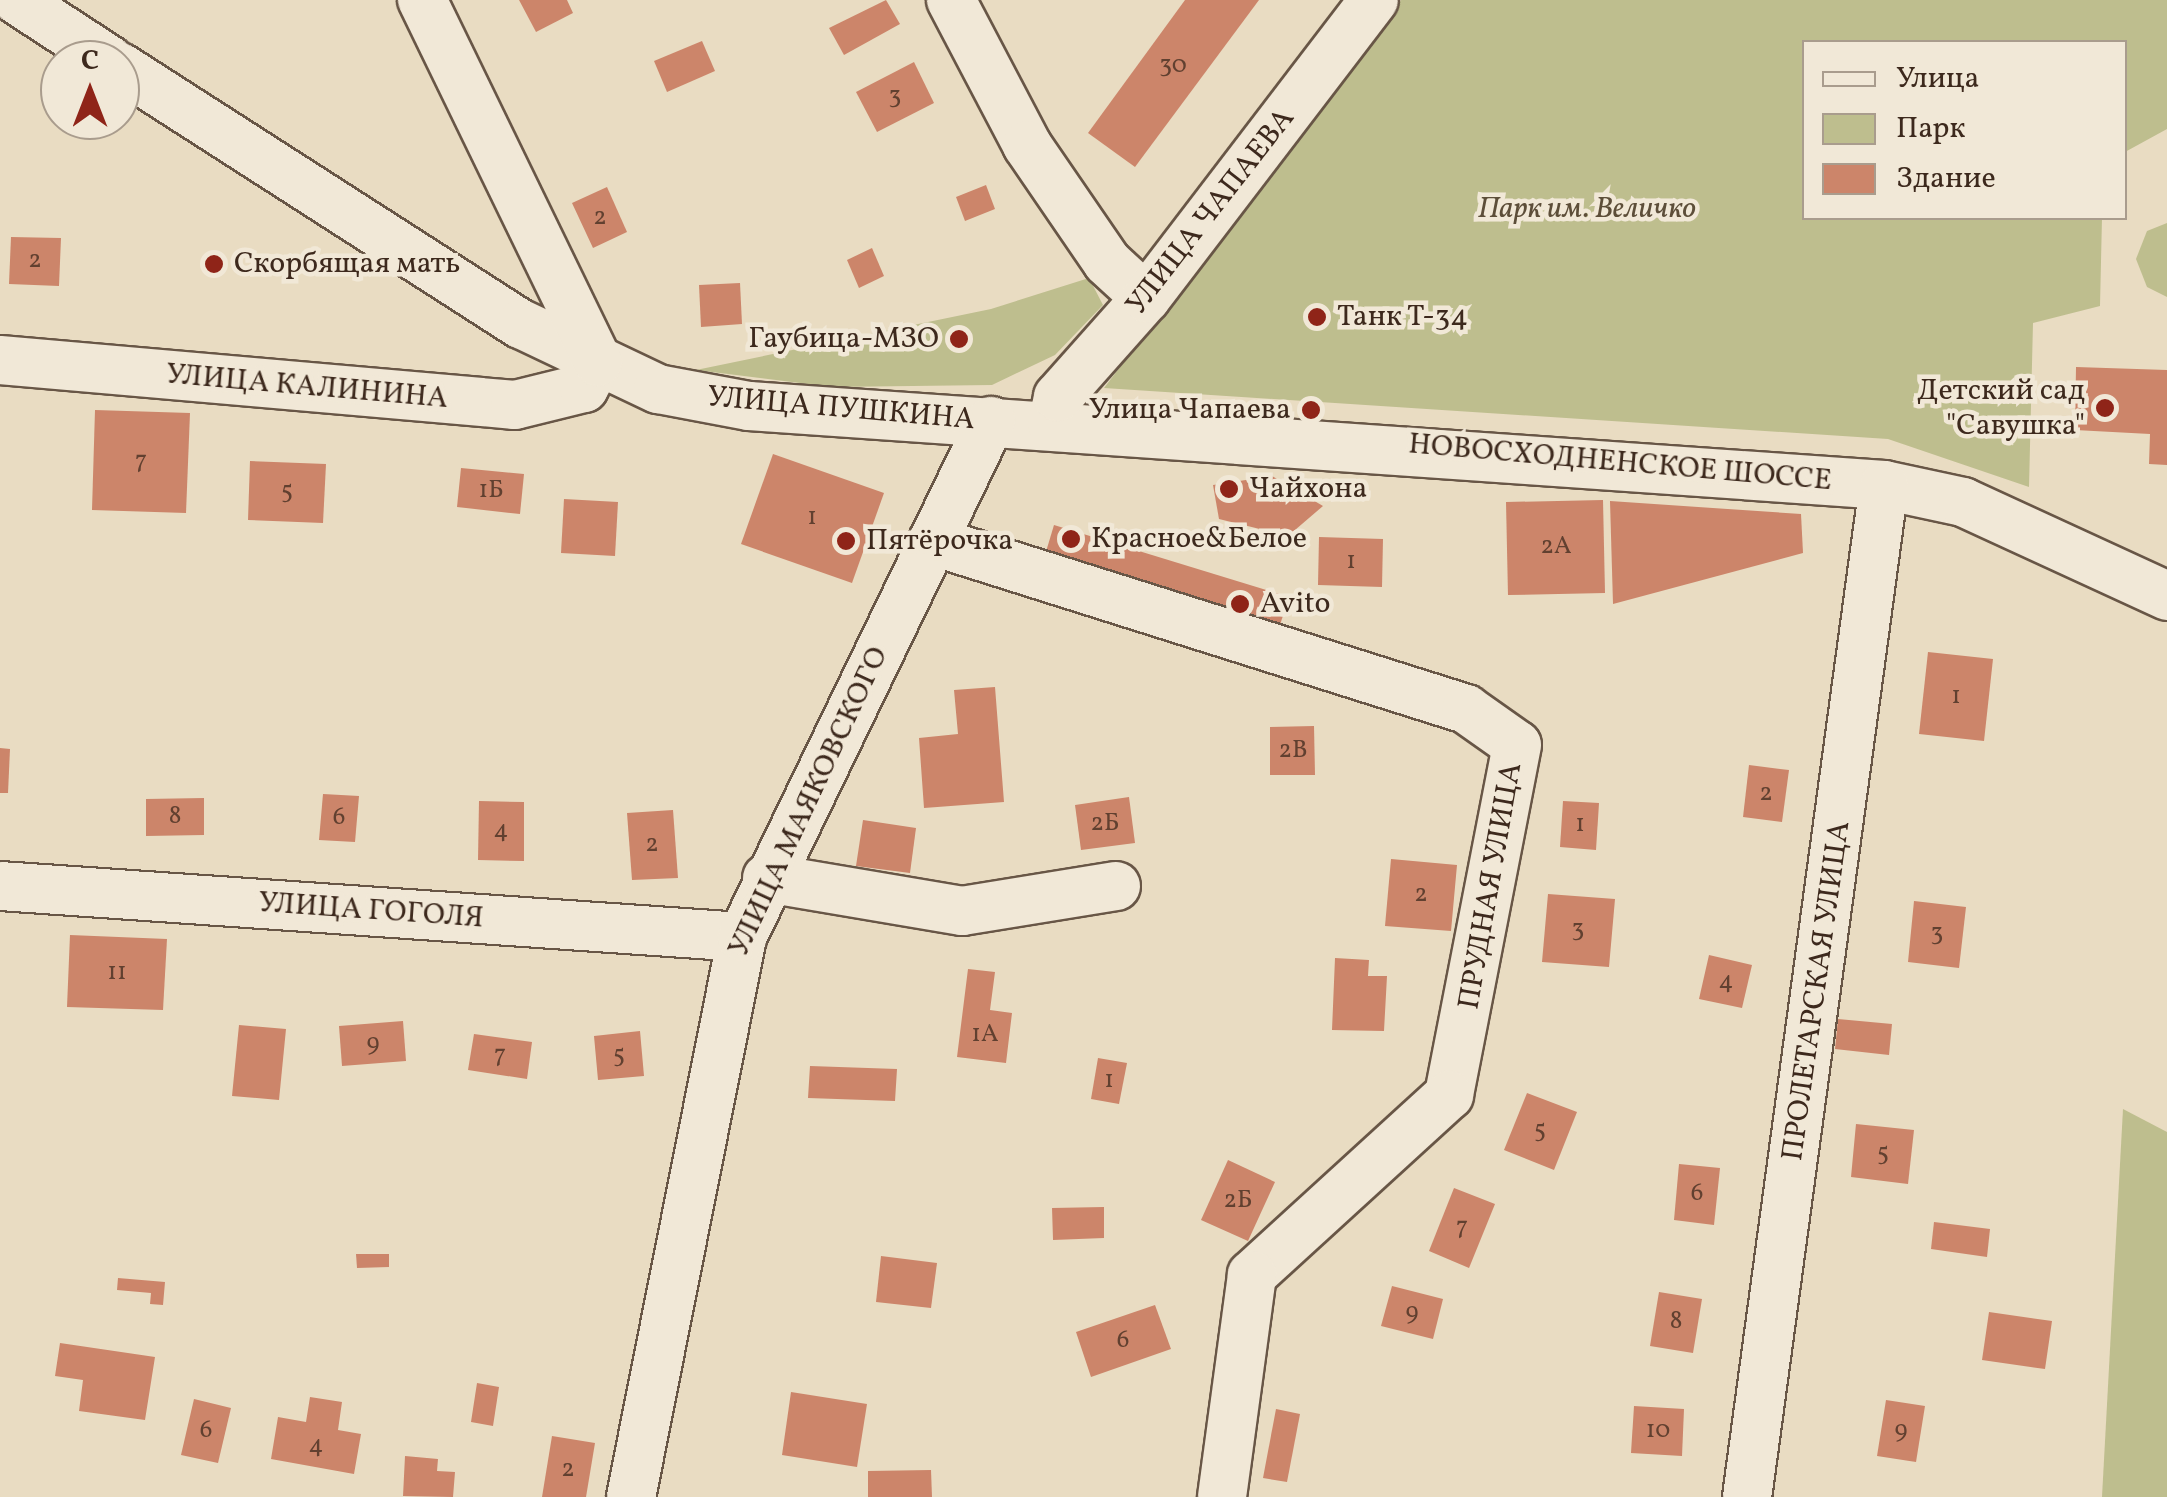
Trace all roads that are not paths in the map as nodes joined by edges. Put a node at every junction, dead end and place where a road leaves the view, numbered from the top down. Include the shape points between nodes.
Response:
1 (16, 0) edge
2 (422, 0) edge
3 (952, 0) edge
4 (1374, 0) edge
5 (78, 40) edge
6 (140, 80) edge
7 (1146, 298) junction
8 (0, 360) edge
9 (598, 362) junction
10 (991, 420) junction
11 (1052, 424) junction
12 (1884, 485) junction
13 (933, 541) junction
14 (2167, 596) edge
15 (767, 878) junction
16 (0, 886) edge
17 (1116, 886) dead end
18 (742, 937) junction
19 (631, 1497) edge
20 (1222, 1497) edge
21 (1746, 1497) edge

1 - 5 street
2 - 9 street
3 - 7 street via 1026,145 1107,262
4 - 7 street, УЛИЦА ЧАПАЕВА
6 - 9 street, УЛИЦА ПУШКИНА via 446,279
7 - 11 street, УЛИЦА ЧАПАЕВА via 1058,397
8 - 9 street, УЛИЦА КАЛИНИНА via 515,405 584,388
9 - 10 street, УЛИЦА ПУШКИНА via 658,389 734,404
10 - 11 street, УЛИЦА ПУШКИНА
10 - 13 street, УЛИЦА МАЯКОВСКОГО
11 - 12 street, НОВОСХОДНЕНСКОЕ ШОССЕ
12 - 14 street, НОВОСХОДНЕНСКОЕ ШОССЕ via 1963,502
12 - 21 street, ПРОЛЕТАРСКАЯ УЛИЦА
13 - 15 street, УЛИЦА МАЯКОВСКОГО
13 - 20 street, ПРУДНАЯ УЛИЦА via 1466,709 1517,745 1449,1094 1252,1275
15 - 17 street via 948,910
15 - 18 street, УЛИЦА МАЯКОВСКОГО
16 - 18 street, УЛИЦА ГОГОЛЯ
18 - 19 street, УЛИЦА МАЯКОВСКОГО

